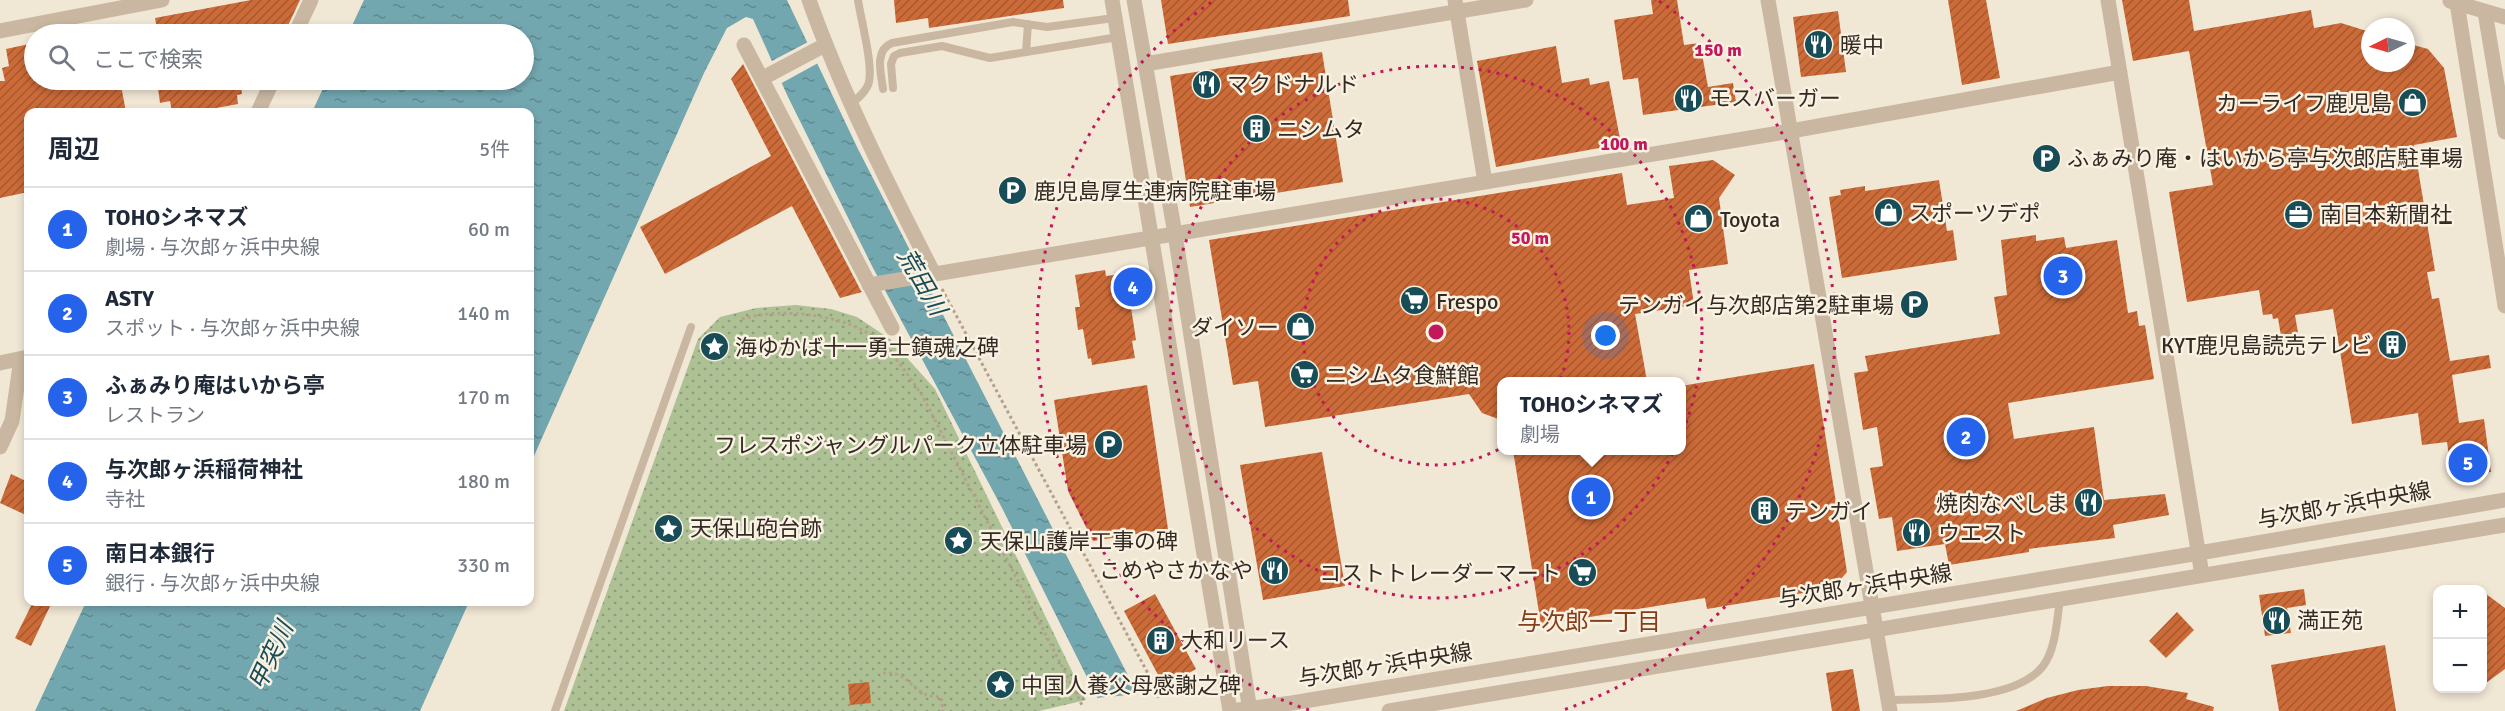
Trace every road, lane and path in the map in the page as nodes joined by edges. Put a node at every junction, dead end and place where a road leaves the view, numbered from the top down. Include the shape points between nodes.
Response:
1 (162, 0) edge
2 (311, 0) edge
3 (809, 0) edge
4 (858, 0) edge
5 (1112, 0) edge
6 (1134, 0) edge
7 (1526, 0) edge
8 (1768, 0) edge
9 (2108, 0) edge
10 (2452, 1) edge
11 (1456, 6) edge
12 (2485, 12) junction
13 (2505, 17) edge
14 (1114, 18) junction
15 (37, 24) edge
16 (300, 24) edge
17 (1028, 24) junction
18 (24, 26) edge
19 (0, 31) edge
20 (1118, 37) junction
21 (744, 45) dead end
22 (822, 47) junction
23 (1026, 52) junction
24 (1145, 64) junction
25 (1123, 67) junction
26 (2120, 72) junction
27 (766, 77) junction
28 (893, 88) dead end
29 (883, 89) dead end
30 (268, 90) edge
31 (851, 104) junction
32 (260, 108) edge
33 (1791, 131) junction
34 (2505, 132) edge
35 (1485, 182) junction
36 (1175, 234) junction
37 (1152, 238) junction
38 (930, 275) junction
39 (874, 284) junction
40 (2505, 306) edge
41 (742, 319) dead end
42 (691, 327) dead end
43 (892, 328) dead end
44 (24, 358) edge
45 (0, 363) edge
46 (24, 363) edge
47 (0, 447) edge
48 (1209, 448) junction
49 (1187, 451) junction
50 (2505, 500) edge
51 (2505, 525) edge
52 (2313, 534) junction
53 (2199, 554) junction
54 (2318, 556) junction
55 (2202, 575) junction
56 (2056, 577) junction
57 (2060, 599) junction
58 (1873, 608) junction
59 (1751, 628) junction
60 (1876, 630) junction
61 (1636, 647) junction
62 (1756, 650) junction
63 (1640, 669) junction
64 (883, 673) dead end
65 (1158, 698) dead end
66 (1889, 705) edge
67 (1083, 707) dead end
68 (1250, 710) edge
69 (555, 711) edge
70 (943, 711) edge
71 (1231, 711) edge
72 (1389, 711) edge

1 - 15 street
2 - 16 street
3 - 22 street
4 - 31 lane via 870,70 869,84
5 - 14 street
6 - 24 street
7 - 11 street
8 - 33 street
9 - 26 street
10 - 12 street
10 - 40 street
11 - 24 street
11 - 35 street
12 - 13 street
12 - 34 street
14 - 17 lane via 1047,27
14 - 20 street
17 - 23 lane
17 - 29 lane via 1013,22 888,45 881,54
18 - 19 street
20 - 23 lane
20 - 25 street
21 - 27 street
22 - 27 street
22 - 31 street
23 - 28 lane via 990,58 942,46 900,52 891,64
24 - 25 street
24 - 36 street
25 - 37 street
26 - 33 street
26 - 53 street
27 - 39 street
30 - 32 street
31 - 38 street
33 - 35 street
33 - 58 street
35 - 36 street
36 - 37 street
36 - 48 street
37 - 38 street
37 - 49 street
38 - 39 street
38 - 65 path
39 - 43 street
41 - 67 path via 785,313 828,318 877,340 892,355 922,395
42 - 69 lane
44 - 45 street
46 - 47 street via 12,421
48 - 49 street
48 - 68 street
49 - 71 street
50 - 52 street, 与次郎ヶ浜中央線
51 - 54 street, 与次郎ヶ浜中央線
52 - 53 street, 与次郎ヶ浜中央線
52 - 54 street
53 - 55 street
53 - 56 street, 与次郎ヶ浜中央線
54 - 55 street, 与次郎ヶ浜中央線
55 - 57 street, 与次郎ヶ浜中央線
56 - 57 street
56 - 58 street, 与次郎ヶ浜中央線
57 - 60 street, 与次郎ヶ浜中央線
57 - 66 lane via 2052,644 2043,666 2023,682 1974,696
58 - 59 street, 与次郎ヶ浜中央線
58 - 60 street
59 - 61 street, 与次郎ヶ浜中央線
59 - 62 street
60 - 62 street, 与次郎ヶ浜中央線
60 - 66 street
61 - 63 street
61 - 68 street, 与次郎ヶ浜中央線
62 - 63 street, 与次郎ヶ浜中央線
63 - 72 street, 与次郎ヶ浜中央線
64 - 70 path via 899,675 923,694 941,697
68 - 71 street, 与次郎ヶ浜中央線

